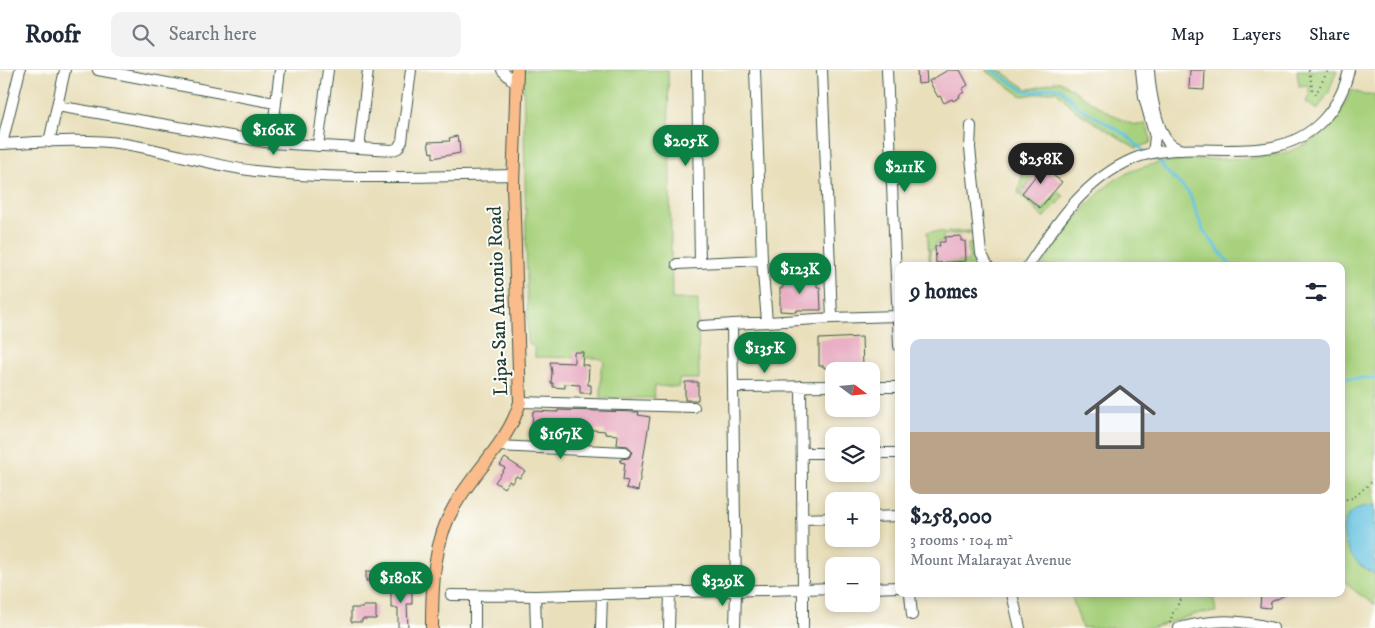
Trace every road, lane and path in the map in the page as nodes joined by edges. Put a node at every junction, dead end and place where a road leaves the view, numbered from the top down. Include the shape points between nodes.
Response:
1 (20, 70) edge
2 (65, 70) edge
3 (280, 70) edge
4 (328, 70) edge
5 (368, 70) edge
6 (411, 70) edge
7 (502, 70) edge
8 (517, 70) edge
9 (697, 70) edge
10 (755, 70) edge
11 (822, 70) edge
12 (887, 70) edge
13 (1141, 70) edge
14 (1149, 70) edge
15 (1309, 70) edge
16 (1328, 70) edge
17 (1349, 70) edge
18 (105, 71) edge
19 (155, 75) edge
20 (517, 85) junction
21 (276, 103) junction
22 (57, 106) junction
23 (971, 126) dead end
24 (48, 142) junction
25 (271, 143) junction
26 (1, 144) edge
27 (318, 146) junction
28 (359, 148) junction
29 (1182, 150) junction
30 (1149, 154) junction
31 (514, 175) junction
32 (762, 260) junction
33 (986, 262) edge
34 (1031, 262) edge
35 (700, 263) junction
36 (677, 264) dead end
37 (895, 267) edge
38 (895, 316) edge
39 (832, 318) junction
40 (767, 322) junction
41 (732, 324) junction
42 (702, 326) dead end
43 (801, 386) junction
44 (825, 386) edge
45 (733, 387) junction
46 (880, 387) edge
47 (895, 387) edge
48 (520, 402) junction
49 (694, 407) dead end
50 (498, 446) junction
51 (625, 452) dead end
52 (802, 453) junction
53 (825, 453) edge
54 (880, 453) edge
55 (895, 453) edge
56 (1375, 479) edge
57 (1345, 499) edge
58 (895, 516) edge
59 (880, 517) edge
60 (825, 518) edge
61 (802, 519) junction
62 (895, 587) edge
63 (825, 588) edge
64 (880, 588) edge
65 (803, 589) junction
66 (736, 591) junction
67 (670, 593) junction
68 (602, 594) junction
69 (451, 596) dead end
70 (535, 596) junction
71 (475, 597) junction
72 (910, 597) edge
73 (1013, 597) edge
74 (1182, 597) edge
75 (912, 615) dead end
76 (735, 627) edge
77 (432, 628) edge
78 (475, 628) edge
79 (536, 628) edge
80 (601, 628) edge
81 (669, 628) edge
82 (803, 628) edge
83 (1020, 628) edge
84 (1171, 628) edge
85 (1179, 628) edge
86 (1273, 628) edge

1 - 26 street
2 - 22 street
3 - 21 street
4 - 27 street
5 - 28 street
6 - 28 street via 404,133 398,148
7 - 20 street
8 - 20 main road, Lipa-San Antonio Road
9 - 35 street
10 - 32 street
11 - 39 street
12 - 37 street
13 - 30 street via 1144,97 1155,137
14 - 29 street via 1150,88 1162,130 1170,144
15 - 16 path via 1316,94
17 - 29 street via 1330,111 1319,124 1300,137 1262,148
18 - 19 street
19 - 21 street
20 - 31 main road, Lipa-San Antonio Road
21 - 25 street
22 - 24 street
22 - 25 street
23 - 33 street via 970,148 981,253
24 - 26 street
24 - 31 street via 126,144 253,171 319,177
25 - 27 street
27 - 28 street
29 - 30 street
30 - 34 street via 1116,168 1084,190
31 - 48 main road, Lipa-San Antonio Road
32 - 35 street
32 - 40 street
35 - 36 street
38 - 39 street
39 - 40 street
40 - 41 street
41 - 42 street
41 - 45 street
43 - 44 street
43 - 45 street
43 - 52 street
45 - 66 street
46 - 47 street
48 - 49 street
48 - 50 main road, Lipa-San Antonio Road via 516,417
50 - 51 street
50 - 77 main road, Lipa-San Antonio Road via 446,521 435,559
52 - 53 street
52 - 61 street
54 - 55 street
56 - 57 path via 1353,498
58 - 59 street
60 - 61 street
61 - 65 street
62 - 64 street
63 - 65 street
65 - 66 street
65 - 82 street
66 - 67 street
66 - 76 street
67 - 68 street
67 - 81 street
68 - 70 street
68 - 80 street
69 - 71 street
70 - 71 street
70 - 79 street
71 - 78 street
72 - 75 street
73 - 83 street
74 - 84 path via 1171,618
85 - 86 street via 1221,620

